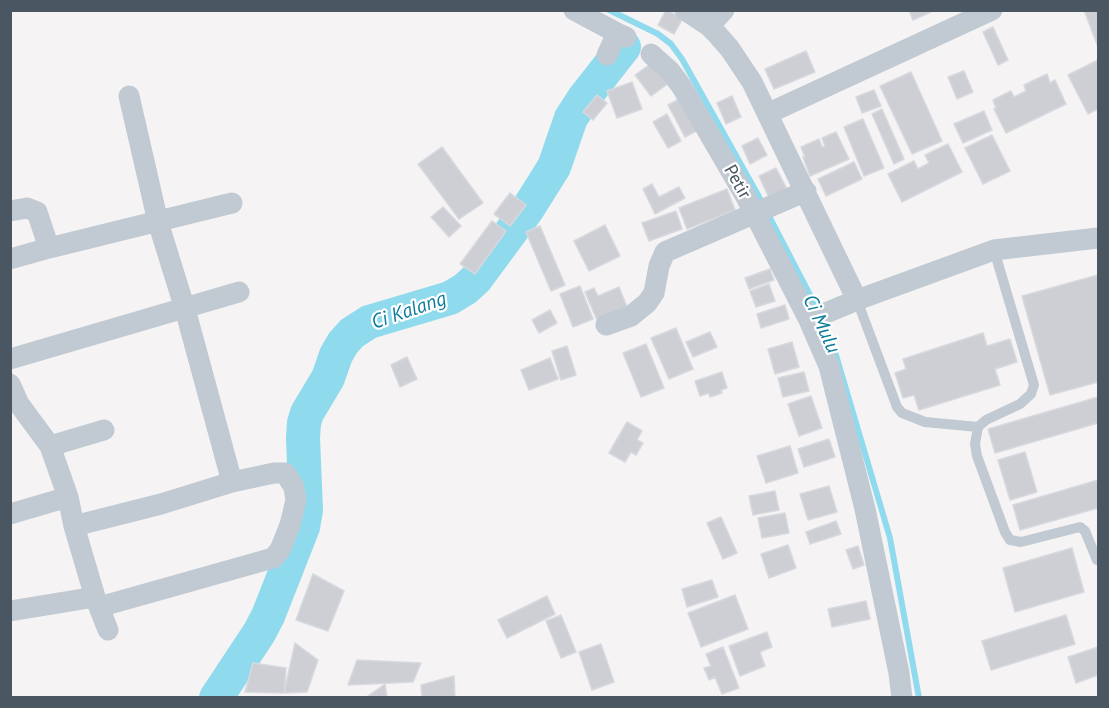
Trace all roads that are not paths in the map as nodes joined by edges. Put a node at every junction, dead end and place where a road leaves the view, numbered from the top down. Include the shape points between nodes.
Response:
1 (574, 10) edge
2 (685, 10) edge
3 (724, 10) edge
4 (992, 10) edge
5 (709, 26) junction
6 (651, 54) dead end
7 (607, 55) dead end
8 (129, 96) dead end
9 (769, 113) junction
10 (806, 191) junction
11 (232, 203) dead end
12 (10, 211) edge
13 (763, 211) junction
14 (158, 222) junction
15 (1098, 237) edge
16 (49, 248) junction
17 (994, 250) junction
18 (10, 260) edge
19 (239, 292) dead end
20 (857, 300) junction
21 (185, 309) junction
22 (818, 316) junction
23 (606, 325) dead end
24 (10, 359) edge
25 (10, 384) edge
26 (978, 427) junction
27 (104, 430) dead end
28 (50, 446) junction
29 (232, 482) junction
30 (68, 497) junction
31 (10, 514) edge
32 (74, 526) junction
33 (1097, 560) dead end
34 (97, 602) junction
35 (10, 611) edge
36 (108, 630) dead end
37 (902, 698) edge

1 - 7 street via 621,35
2 - 5 street
3 - 5 street
4 - 9 street
5 - 9 street via 744,68
6 - 13 street, Petir via 682,87
8 - 14 street
9 - 10 street
10 - 13 street
10 - 20 street
11 - 14 street
12 - 16 street via 27,208 37,212
13 - 22 street, Petir
13 - 23 street via 665,252 654,293 647,303 631,316
14 - 16 street
14 - 21 street
15 - 17 street
16 - 18 street
17 - 20 street
17 - 26 lane via 1034,385 1020,404
19 - 21 street
20 - 22 street
20 - 26 lane via 902,413 925,422
21 - 24 street
21 - 29 street
22 - 37 street, Petir via 849,440
25 - 28 street
26 - 33 lane via 977,456 1010,540 1021,542 1080,527
27 - 28 street
28 - 30 street
29 - 32 street
29 - 34 street via 280,472 292,481 296,500 290,525 273,558
30 - 31 street
30 - 32 street
32 - 34 street
34 - 35 street
34 - 36 street

